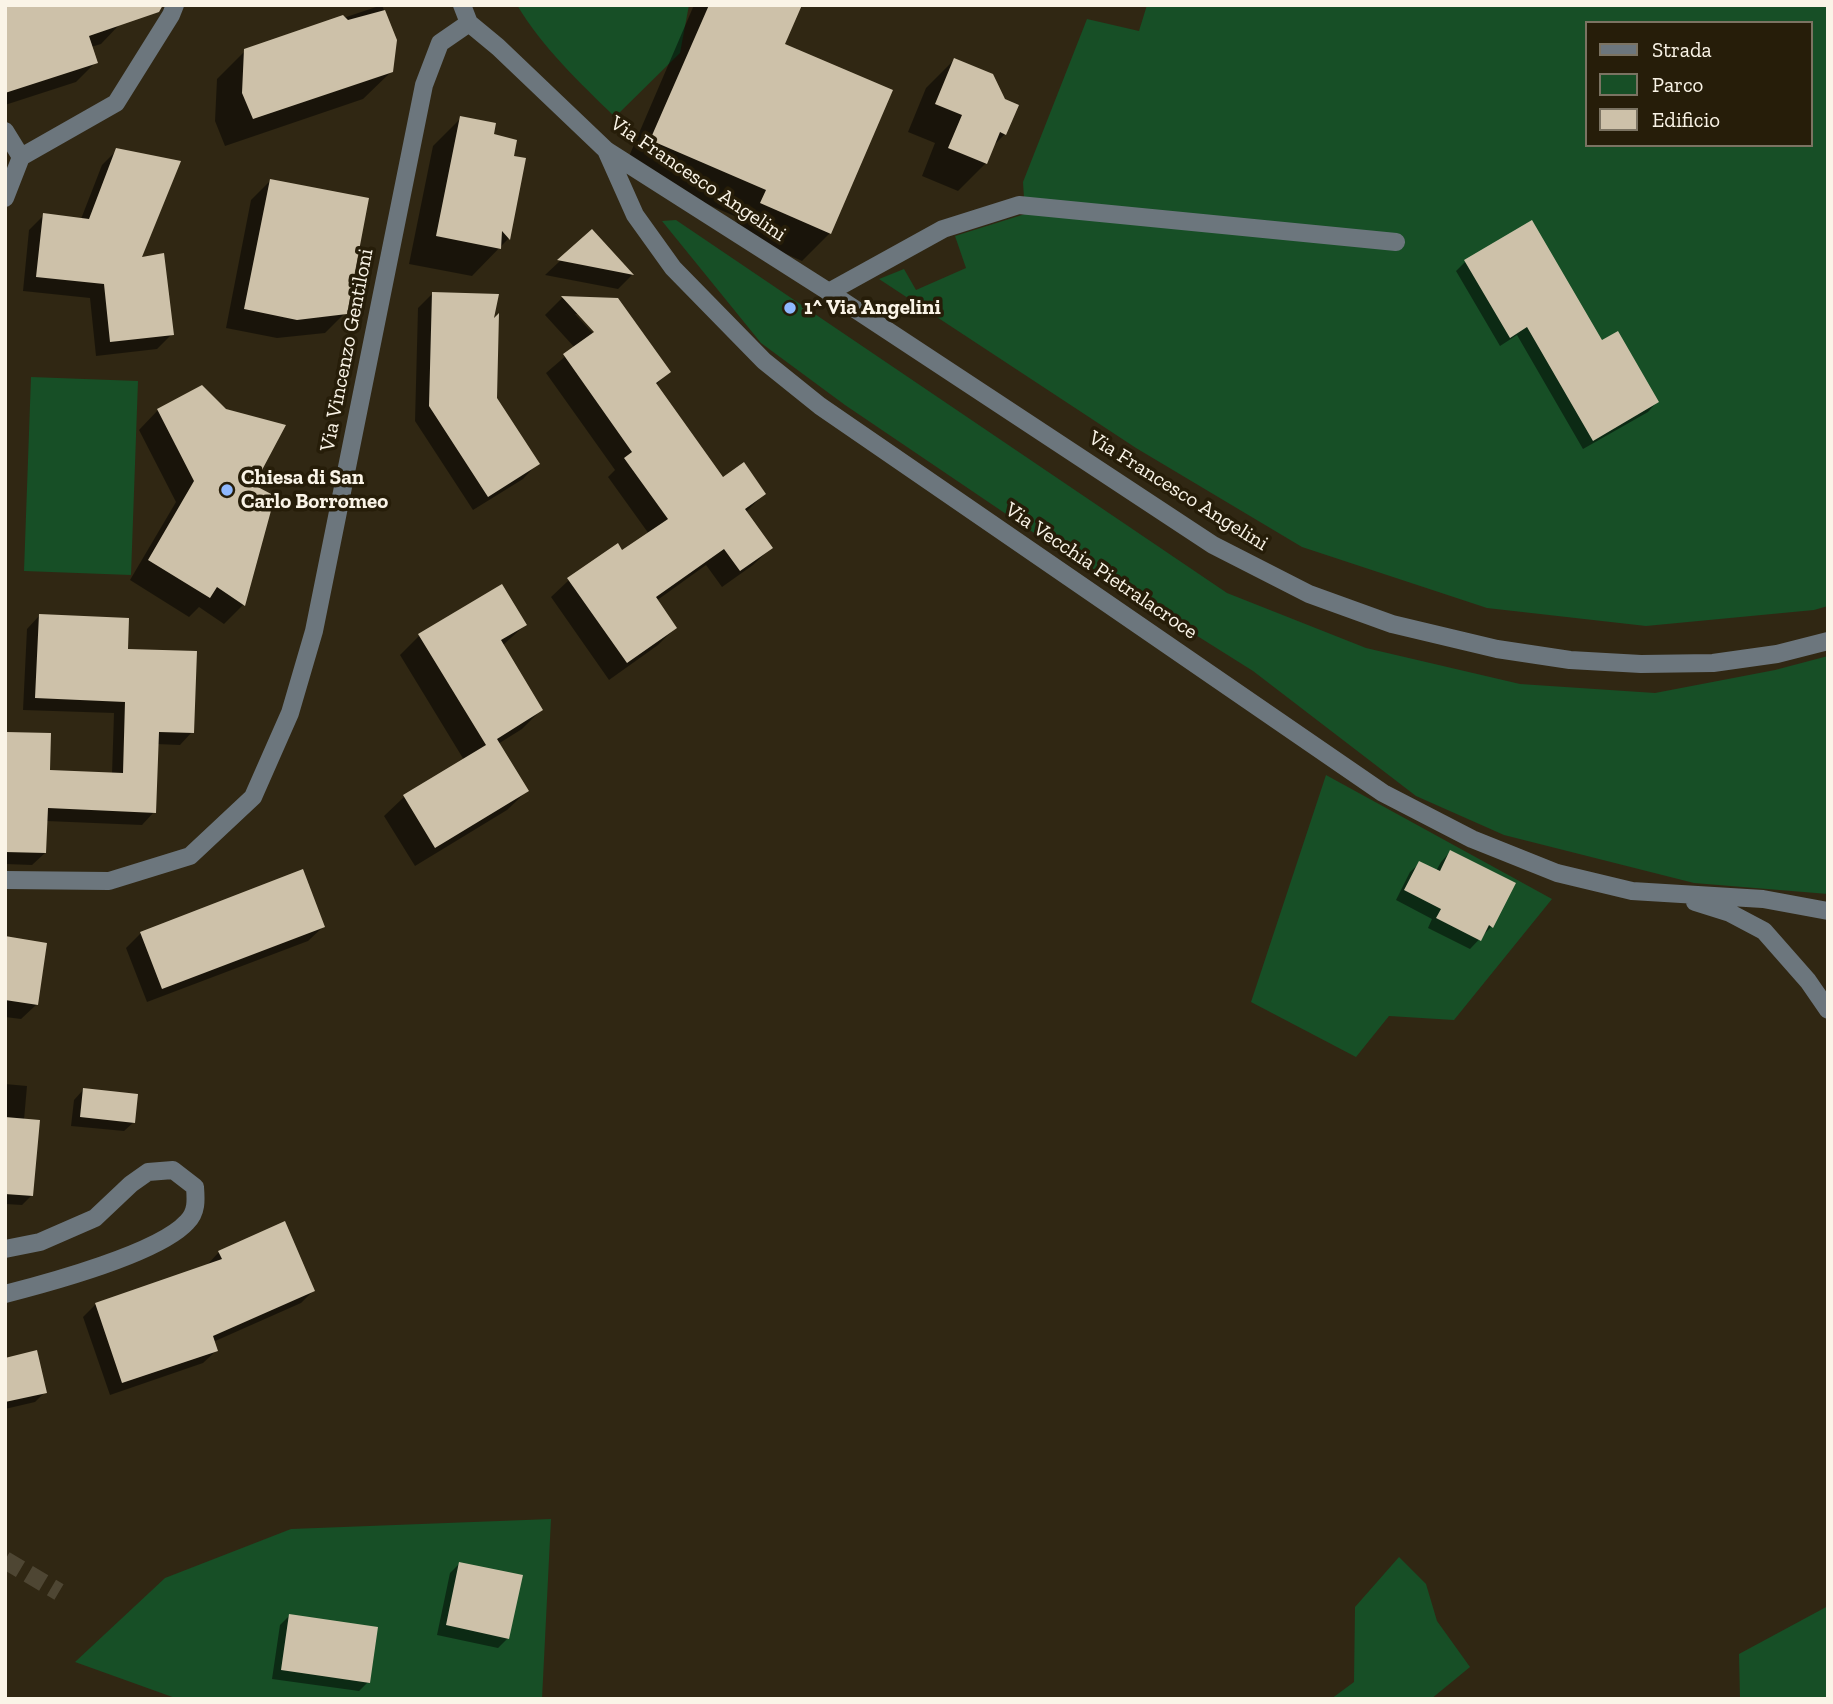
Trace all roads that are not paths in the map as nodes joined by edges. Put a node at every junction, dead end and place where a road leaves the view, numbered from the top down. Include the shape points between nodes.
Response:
1 (175, 5) edge
2 (462, 5) edge
3 (469, 23) junction
4 (5, 131) edge
5 (606, 150) junction
6 (21, 157) junction
7 (5, 198) edge
8 (1396, 242) dead end
9 (829, 292) junction
10 (1828, 641) edge
11 (5, 880) edge
12 (1668, 894) junction
13 (1828, 911) edge
14 (1828, 1010) edge
15 (5, 1249) edge
16 (5, 1294) edge

1 - 6 street via 116,103
2 - 3 street, Via Francesco Angelini
3 - 5 street, Via Francesco Angelini
3 - 11 street, Via Vincenzo Gentiloni via 440,43 424,85 314,631 290,713 253,797 190,856 109,881
4 - 6 street
5 - 9 street, Via Francesco Angelini
5 - 12 street, Via Vecchia Pietralacroce via 635,215 673,268 764,361 820,407 1383,793 1472,839 1557,873 1632,891
6 - 7 street
8 - 9 street via 1019,205 943,229
9 - 10 street, Via Francesco Angelini via 1213,545 1309,594 1392,624 1497,649 1641,664 1713,663
12 - 13 street, Via Vecchia Pietralacroce via 1763,899
12 - 14 street, Via Vecchia Pietralacroce via 1730,914 1764,931
15 - 16 street via 40,1242 95,1218 148,1172 173,1170 195,1187 197,1206 187,1222 169,1236 60,1280

